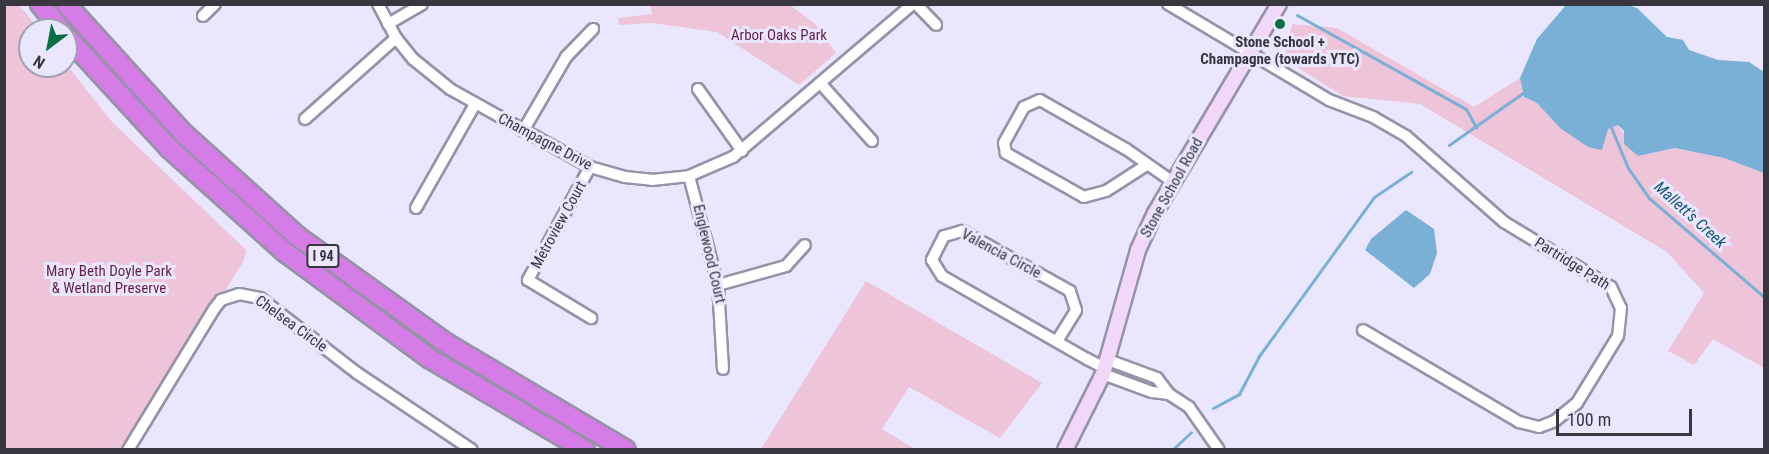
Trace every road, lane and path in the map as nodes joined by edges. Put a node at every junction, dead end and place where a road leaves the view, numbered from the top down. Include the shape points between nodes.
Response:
1 (40, 4) edge
2 (66, 4) edge
3 (215, 4) edge
4 (378, 4) edge
5 (422, 4) edge
6 (1168, 4) edge
7 (1279, 4) edge
8 (908, 6) edge
9 (203, 16) dead end
10 (51, 18) edge
11 (388, 24) junction
12 (936, 25) dead end
13 (593, 29) dead end
14 (396, 38) junction
15 (78, 49) edge
16 (1250, 52) junction
17 (822, 85) junction
18 (698, 89) dead end
19 (475, 104) junction
20 (305, 119) dead end
21 (522, 131) junction
22 (872, 141) dead end
23 (742, 151) junction
24 (1145, 166) junction
25 (590, 167) junction
26 (689, 176) junction
27 (1173, 182) junction
28 (416, 208) dead end
29 (806, 245) dead end
30 (718, 285) junction
31 (591, 318) dead end
32 (1363, 330) dead end
33 (1057, 341) junction
34 (1105, 367) junction
35 (723, 369) dead end
36 (128, 450) edge
37 (472, 450) edge
38 (585, 450) edge
39 (626, 450) edge
40 (1065, 450) edge
41 (1219, 450) edge

1 - 10 highway
2 - 39 highway, I 94 via 175,126 297,236 446,343
3 - 9 street
4 - 11 street, Champagne Drive
5 - 11 street
6 - 16 street
7 - 16 main road, Stone School Road
8 - 12 street, Champagne Drive
8 - 17 street, Champagne Drive
11 - 14 street, Champagne Drive
13 - 21 street via 566,57
14 - 19 street, Champagne Drive via 430,75
14 - 20 street
15 - 38 highway, I 94 via 169,148 302,266 429,358
16 - 27 main road, Stone School Road
16 - 32 street, Partridge Path via 1329,100 1373,117 1406,136 1504,222 1611,287 1621,308 1618,336 1577,403 1555,421 1539,427 1519,422
17 - 22 street
17 - 23 street, Champagne Drive
18 - 23 street
19 - 21 street, Champagne Drive
19 - 28 street
21 - 25 street, Champagne Drive
23 - 26 street, Champagne Drive
24 - 24 street via 1126,148 1040,100 1024,107 1004,143 1006,153 1084,197 1106,191
24 - 27 street
25 - 26 street, Champagne Drive via 640,179
25 - 31 street, Metroview Court via 528,280
26 - 30 street, Englewood Court
27 - 34 main road, Stone School Road via 1138,250
29 - 30 street via 786,266
30 - 35 street, Englewood Court
33 - 33 street, Valencia Circle via 1076,310 1070,291 969,234 954,231 944,236 933,255 936,271
33 - 34 street, Valencia Circle
34 - 40 main road, Stone School Road
34 - 41 street, Valencia Circle via 1157,378 1169,394 1189,407
36 - 37 street, Chelsea Circle via 214,309 222,300 239,294 260,298 357,373

